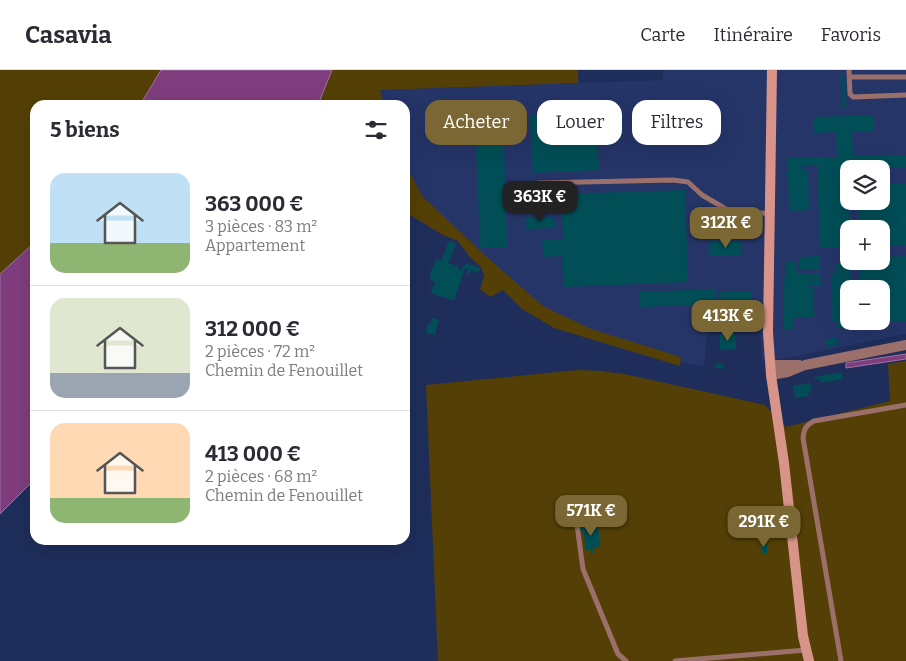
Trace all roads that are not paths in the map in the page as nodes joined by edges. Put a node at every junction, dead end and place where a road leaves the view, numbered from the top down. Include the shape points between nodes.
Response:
1 (772, 70) edge
2 (849, 70) edge
3 (906, 76) edge
4 (850, 77) junction
5 (906, 95) edge
6 (538, 183) dead end
7 (770, 214) junction
8 (906, 345) edge
9 (771, 370) junction
10 (906, 405) edge
11 (574, 503) dead end
12 (806, 650) junction
13 (626, 661) edge
14 (675, 661) edge
15 (809, 661) edge
16 (841, 661) edge

1 - 7 street
2 - 4 lane
3 - 4 lane
4 - 5 lane via 850,94 853,97
6 - 7 lane via 688,182 702,195 726,208
7 - 9 street via 768,332
8 - 9 street via 805,365 788,372
9 - 12 street
10 - 16 lane via 814,421 804,430
11 - 13 lane via 582,569 618,654
12 - 14 lane
12 - 15 street

